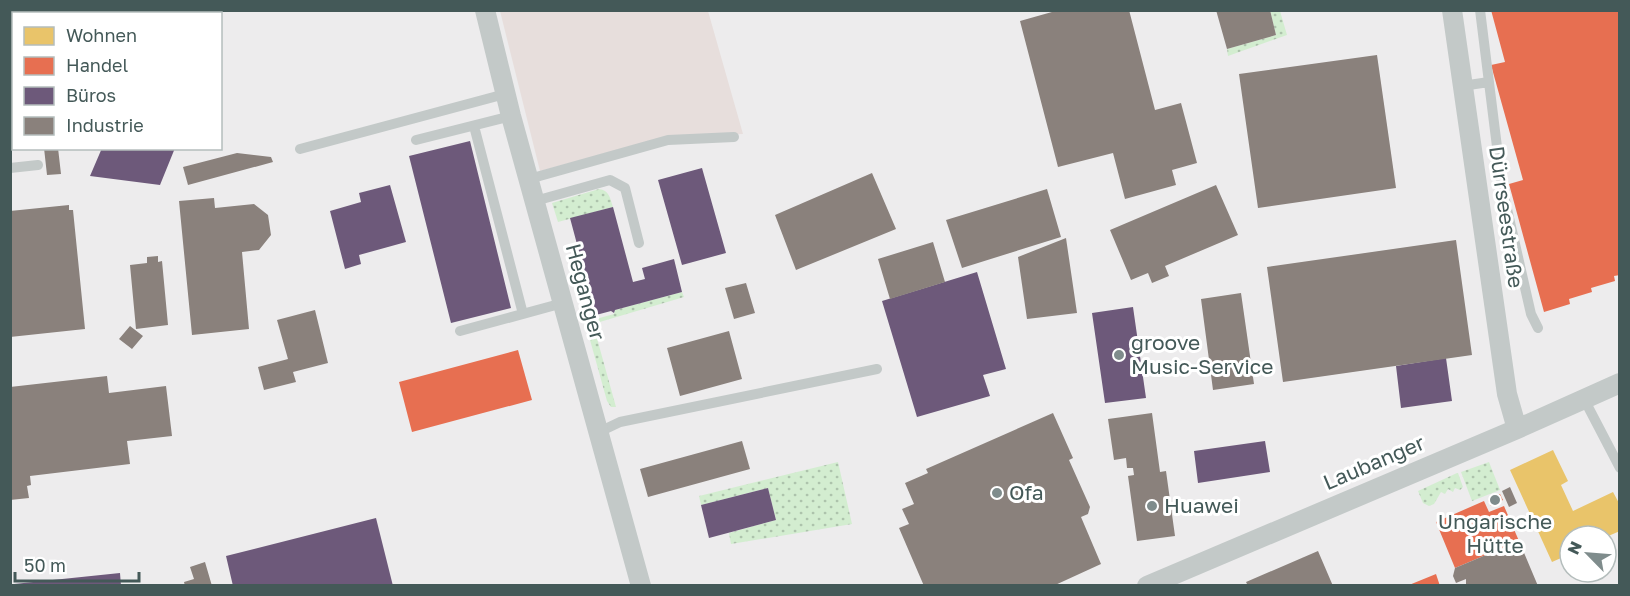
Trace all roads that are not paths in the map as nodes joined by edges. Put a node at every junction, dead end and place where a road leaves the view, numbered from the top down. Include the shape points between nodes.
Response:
1 (485, 10) edge
2 (1452, 10) edge
3 (1480, 10) edge
4 (1489, 82) junction
5 (1462, 86) junction
6 (505, 94) junction
7 (511, 116) junction
8 (474, 126) junction
9 (734, 137) dead end
10 (416, 140) dead end
11 (300, 149) dead end
12 (38, 165) dead end
13 (10, 168) edge
14 (529, 179) junction
15 (1490, 189) junction
16 (535, 201) junction
17 (639, 243) dead end
18 (563, 303) junction
19 (523, 314) junction
20 (1538, 328) dead end
21 (460, 331) dead end
22 (877, 369) dead end
23 (1620, 383) edge
24 (1584, 399) junction
25 (1517, 429) junction
26 (599, 432) junction
27 (1620, 468) edge
28 (641, 585) edge
29 (1147, 585) edge

1 - 6 street, Heganger
2 - 5 street, Dürrseestraße
3 - 4 lane
4 - 5 lane
4 - 15 lane
5 - 15 street, Dürrseestraße
6 - 7 street, Heganger
6 - 11 lane
7 - 8 lane
7 - 14 street, Heganger
8 - 10 lane
8 - 19 lane
9 - 14 lane via 668,140
12 - 13 lane
14 - 16 street, Heganger
15 - 20 lane
15 - 25 street, Dürrseestraße via 1507,394
16 - 17 lane via 610,180 625,188
16 - 18 street, Heganger
18 - 19 lane
18 - 26 street, Heganger
19 - 21 lane
22 - 26 lane via 620,422
23 - 24 street, Laubanger
24 - 25 street, Laubanger
24 - 27 lane
25 - 29 street, Laubanger
26 - 28 street, Heganger

